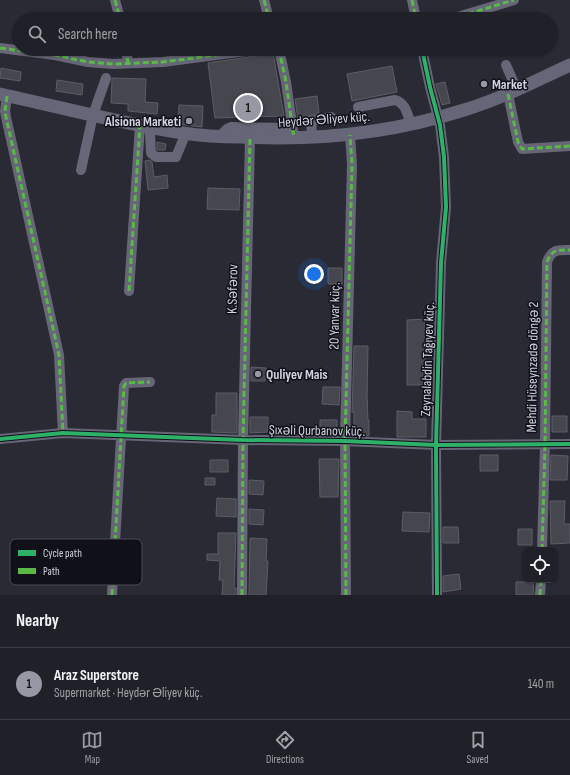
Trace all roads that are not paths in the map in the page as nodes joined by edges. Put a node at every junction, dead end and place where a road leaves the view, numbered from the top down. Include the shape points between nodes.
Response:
1 (115, 0) edge
2 (264, 0) edge
3 (412, 0) edge
4 (514, 0) edge
5 (118, 12) edge
6 (267, 12) edge
7 (415, 12) edge
8 (474, 12) edge
9 (0, 48) edge
10 (12, 50) edge
11 (60, 56) edge
12 (127, 56) edge
13 (208, 56) edge
14 (280, 56) edge
15 (424, 56) edge
16 (128, 63) junction
17 (506, 65) dead end
18 (570, 65) edge
19 (570, 74) edge
20 (106, 78) dead end
21 (512, 95) junction
22 (3, 98) edge
23 (358, 107) dead end
24 (331, 117) dead end
25 (92, 119) junction
26 (439, 121) junction
27 (411, 124) junction
28 (143, 130) junction
29 (293, 133) junction
30 (220, 136) junction
31 (312, 137) junction
32 (350, 139) junction
33 (184, 140) junction
34 (249, 142) junction
35 (570, 146) edge
36 (81, 170) dead end
37 (570, 250) edge
38 (129, 291) dead end
39 (150, 382) dead end
40 (63, 433) junction
41 (121, 436) junction
42 (0, 439) edge
43 (243, 440) junction
44 (345, 441) junction
45 (570, 444) edge
46 (436, 445) junction
47 (545, 445) junction
48 (115, 539) edge
49 (542, 547) edge
50 (541, 583) edge
51 (113, 585) edge
52 (112, 595) edge
53 (242, 595) edge
54 (346, 595) edge
55 (437, 595) edge
56 (540, 595) edge

1 - 5 street
2 - 6 street
3 - 7 street
4 - 8 street
9 - 10 street
11 - 16 street via 107,64
12 - 16 street
13 - 16 street via 163,62
14 - 29 street
15 - 26 street, Zeynalabdin Tağıyev küç.
17 - 21 street
18 - 21 main road, Heydər Əliyev küç.
19 - 21 main road, Heydər Əliyev küç.
20 - 25 street
21 - 26 main road, Heydər Əliyev küç. via 467,117
21 - 35 street via 518,142 522,149
22 - 25 main road, Heydər Əliyev küç.
22 - 40 street via 58,356
23 - 27 street via 395,100 404,105
24 - 31 street via 311,121
25 - 28 main road, Heydər Əliyev küç.
25 - 36 street
26 - 27 main road, Heydər Əliyev küç.
26 - 32 main road, Heydər Əliyev küç. via 391,136
26 - 46 street, Zeynalabdin Tağıyev küç. via 444,157 446,206 441,263
27 - 32 main road, Heydər Əliyev küç.
28 - 30 main road, Heydər Əliyev küç.
28 - 33 main road, Heydər Əliyev küç.
28 - 33 street via 151,153 156,157 176,157
28 - 38 street
29 - 30 street via 231,127
29 - 31 main road, Heydər Əliyev küç.
29 - 34 main road, Heydər Əliyev küç.
30 - 34 main road, Heydər Əliyev küç.
31 - 32 main road, Heydər Əliyev küç.
32 - 34 main road, Heydər Əliyev küç. via 295,146
32 - 44 street, 20 Yanvar küç. via 352,164
33 - 34 main road, Heydər Əliyev küç.
34 - 43 street, K.Səfərov
37 - 47 street, Mehdi Hüseynzadə döngə 2 via 557,250 550,254 547,262
39 - 41 street via 130,382 124,386
40 - 41 street, Şıxəli Qurbanov küç.
40 - 42 street, Şıxəli Qurbanov küç.
41 - 43 street, Şıxəli Qurbanov küç.
41 - 48 street
43 - 44 street, Şıxəli Qurbanov küç.
43 - 53 street, K.Səfərov
44 - 46 street, Şıxəli Qurbanov küç.
44 - 54 street, 20 Yanvar küç.
45 - 47 street, Şıxəli Qurbanov küç.
46 - 47 street, Şıxəli Qurbanov küç.
46 - 55 street, Zeynalabdin Tağıyev küç.
47 - 49 street, Mehdi Hüseynzadə döngə 2
50 - 56 street
51 - 52 street

